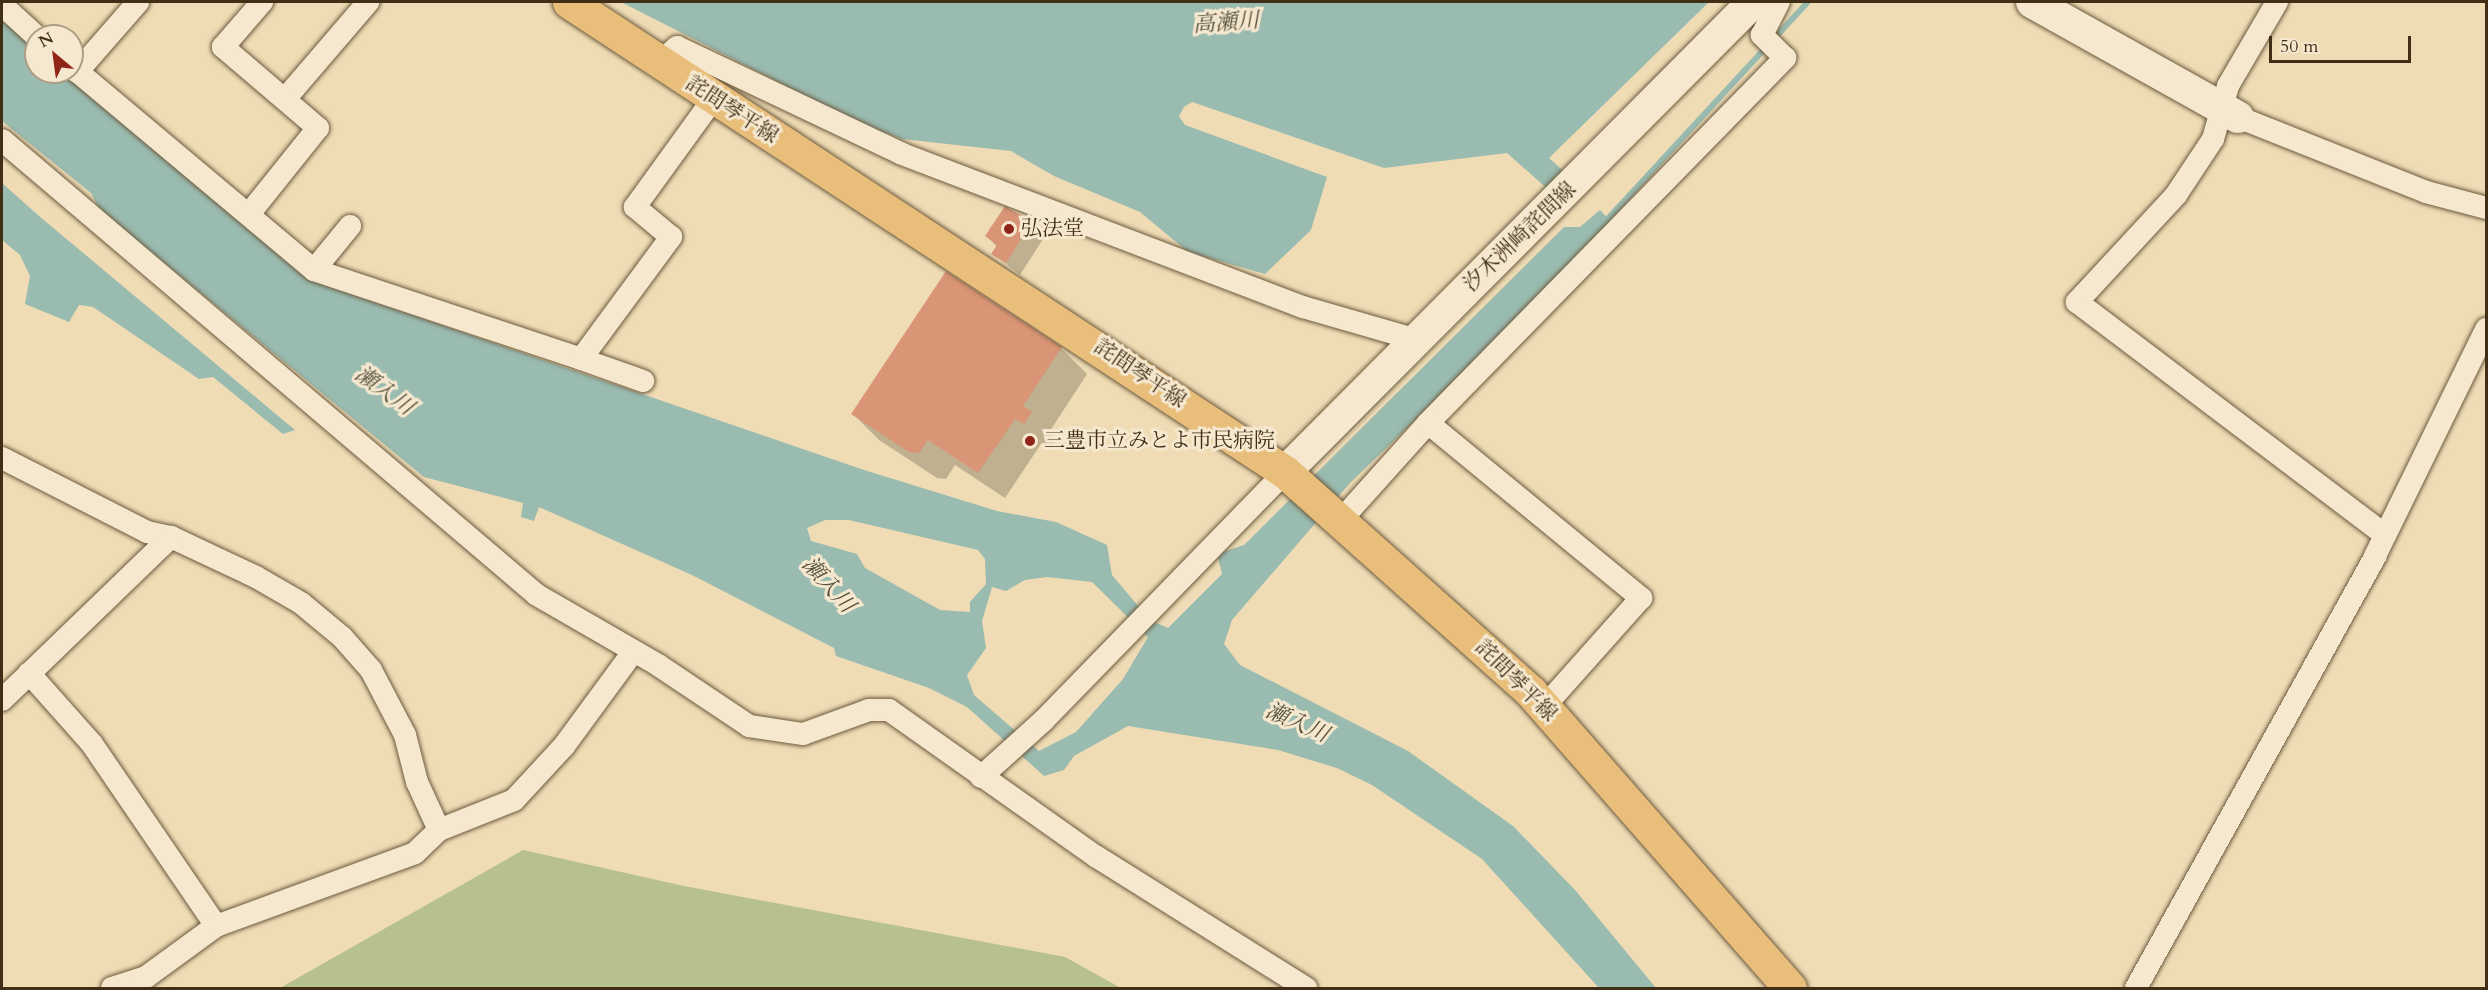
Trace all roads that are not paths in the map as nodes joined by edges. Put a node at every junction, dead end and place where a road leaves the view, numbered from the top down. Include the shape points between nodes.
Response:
1 (5, 2) edge
2 (138, 2) edge
3 (262, 2) edge
4 (368, 2) edge
5 (568, 2) edge
6 (1753, 2) edge
7 (1779, 2) edge
8 (2032, 2) edge
9 (2277, 2) edge
10 (2, 5) edge
11 (24, 25) edge
12 (84, 59) edge
13 (660, 62) junction
14 (84, 76) edge
15 (714, 98) junction
16 (285, 99) junction
17 (2229, 113) junction
18 (2, 140) edge
19 (2487, 208) edge
20 (249, 213) junction
21 (350, 226) dead end
22 (314, 270) junction
23 (2487, 329) edge
24 (1414, 339) junction
25 (581, 359) junction
26 (643, 381) dead end
27 (1428, 423) junction
28 (2, 458) edge
29 (1289, 476) junction
30 (1336, 516) junction
31 (2385, 535) junction
32 (171, 537) junction
33 (633, 652) junction
34 (29, 673) junction
35 (2, 700) edge
36 (1544, 707) junction
37 (981, 777) junction
38 (439, 830) junction
39 (216, 926) junction
40 (112, 988) edge
41 (1306, 988) edge
42 (1790, 988) edge
43 (2136, 988) edge

1 - 10 street
2 - 12 street
3 - 16 street via 223,47
4 - 16 street
5 - 13 main road, 詫間琴平線
6 - 24 main road, 汐木洲崎詫間線 via 1593,167
7 - 27 street via 1762,35 1785,58
8 - 17 main road
9 - 17 street via 2228,86
10 - 11 street
13 - 15 main road, 詫間琴平線
13 - 24 street via 677,47 902,154 1303,307
14 - 20 street
15 - 25 street via 635,207 671,237
15 - 29 main road, 詫間琴平線
16 - 20 street via 318,128
17 - 19 street via 2426,192
17 - 31 street via 2176,195 2077,302
18 - 33 street via 537,595
20 - 22 street
21 - 22 street
22 - 25 street
23 - 31 street
24 - 29 main road, 汐木洲崎詫間線
25 - 26 street
27 - 30 street
27 - 36 street via 1641,598
28 - 32 street via 147,532
29 - 30 main road, 詫間琴平線
29 - 37 street via 1112,648 1044,720
30 - 36 main road, 詫間琴平線
31 - 43 street
32 - 34 street
32 - 38 street via 301,603 342,637 371,670 405,735 417,782
33 - 37 street via 749,726 779,734 803,734 869,710 889,710
33 - 38 street via 564,746 514,800
34 - 35 street
34 - 39 street via 92,744
36 - 42 main road, 詫間琴平線
37 - 41 street
38 - 39 street via 416,854
39 - 40 street via 146,977

